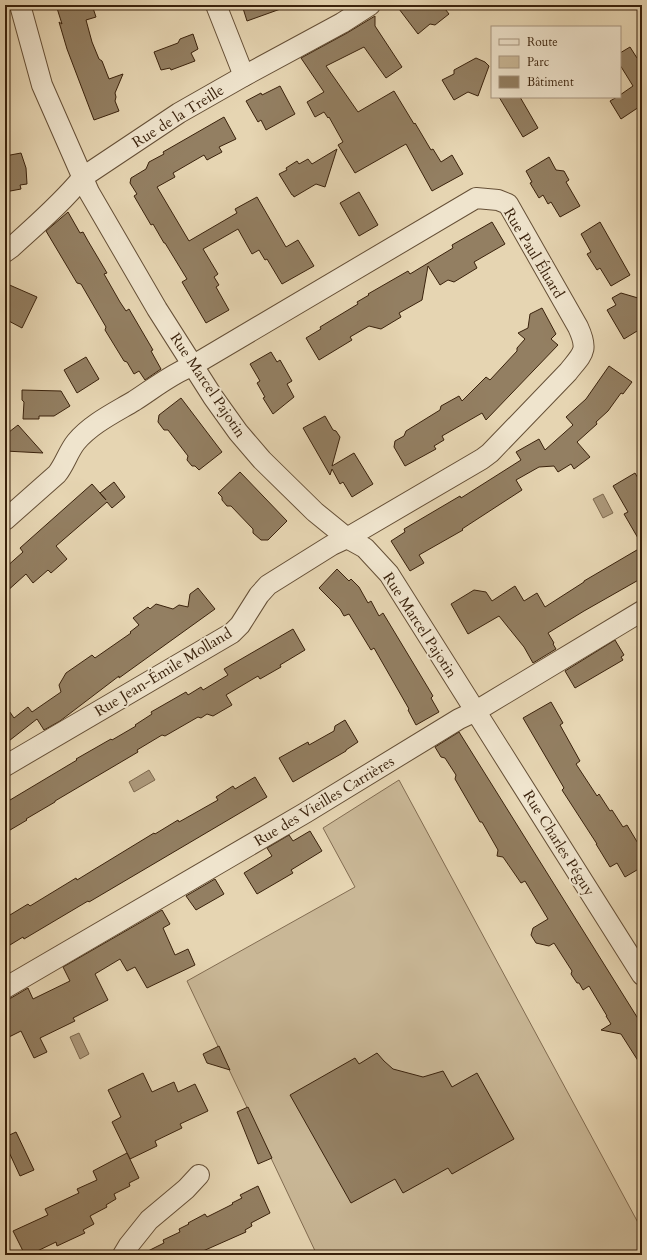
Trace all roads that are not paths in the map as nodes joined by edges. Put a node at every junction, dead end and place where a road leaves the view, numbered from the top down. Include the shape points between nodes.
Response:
1 (20, 5) edge
2 (216, 5) edge
3 (370, 5) edge
4 (244, 76) junction
5 (83, 177) junction
6 (5, 252) edge
7 (192, 366) junction
8 (5, 520) edge
9 (347, 538) junction
10 (642, 611) edge
11 (476, 711) junction
12 (5, 766) edge
13 (642, 975) edge
14 (5, 988) edge
15 (199, 1175) dead end
16 (123, 1255) edge

1 - 5 street, Rue Marcel Pajotin via 42,86
2 - 4 street
3 - 4 street, Rue de la Treille
4 - 5 street, Rue de la Treille via 179,113
5 - 6 street, Rue de la Treille via 57,206
5 - 7 street, Rue Marcel Pajotin via 89,192
7 - 8 street, Rue Paul Éluard via 179,371 85,432 57,474
7 - 9 street, Rue Marcel Pajotin via 238,432 262,460 315,512
7 - 9 street, Rue Paul Éluard via 476,198 498,200 508,204 578,327 584,342 582,354 490,453
9 - 11 street, Rue Marcel Pajotin via 365,548 389,574
9 - 12 street, Rue Jean-Émile Molland via 332,544 268,585 232,633
10 - 11 street, Rue des Vieilles Carrières
11 - 13 street, Rue Charles Péguy
11 - 14 street, Rue des Vieilles Carrières
15 - 16 street via 149,1220

